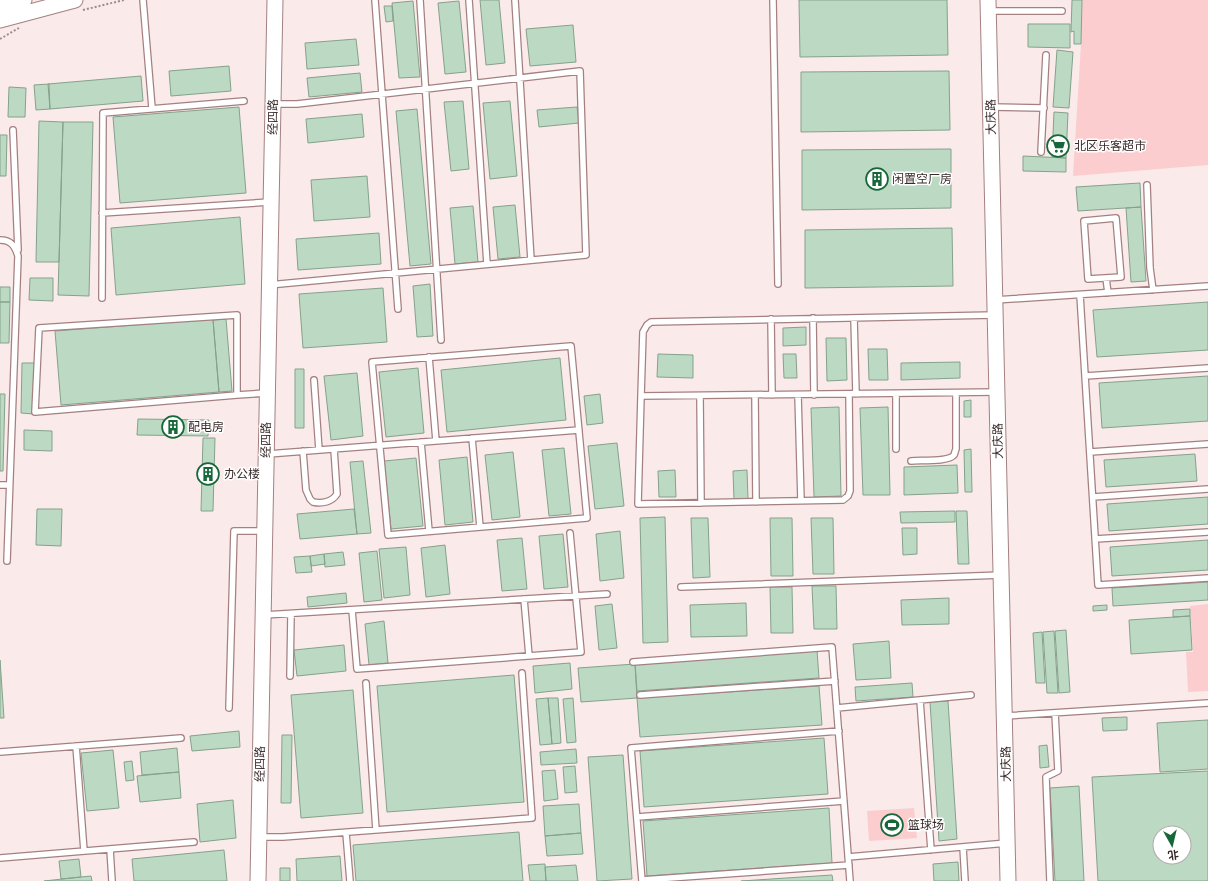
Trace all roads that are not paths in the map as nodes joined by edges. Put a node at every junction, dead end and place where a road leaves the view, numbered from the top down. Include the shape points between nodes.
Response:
1 (24, 0) edge
2 (75, 0) edge
3 (143, 0) edge
4 (275, 0) edge
5 (375, 0) edge
6 (420, 0) edge
7 (469, 0) edge
8 (515, 0) edge
9 (773, 0) edge
10 (988, 5) edge
11 (0, 6) edge
12 (1062, 11) dead end
13 (0, 20) edge
14 (1046, 55) dead end
15 (520, 78) junction
16 (474, 84) junction
17 (425, 89) junction
18 (382, 94) junction
19 (244, 100) dead end
20 (273, 104) junction
21 (991, 107) junction
22 (152, 108) junction
23 (1044, 108) junction
24 (13, 130) dead end
25 (1041, 152) dead end
26 (1147, 185) dead end
27 (271, 202) junction
28 (102, 213) junction
29 (0, 240) edge
30 (18, 256) junction
31 (532, 260) junction
32 (487, 264) junction
33 (436, 269) junction
34 (395, 273) junction
35 (1106, 278) junction
36 (778, 284) dead end
37 (269, 285) junction
38 (1208, 286) edge
39 (1153, 290) junction
40 (1108, 293) junction
41 (1080, 295) junction
42 (102, 298) dead end
43 (995, 308) junction
44 (398, 309) dead end
45 (813, 318) junction
46 (854, 318) junction
47 (771, 319) junction
48 (441, 340) dead end
49 (429, 357) junction
50 (1208, 368) edge
51 (1085, 376) junction
52 (314, 380) dead end
53 (997, 392) junction
54 (267, 393) junction
55 (956, 393) junction
56 (849, 394) junction
57 (856, 394) junction
58 (896, 394) junction
59 (237, 395) junction
60 (755, 395) junction
61 (772, 395) junction
62 (798, 395) junction
63 (814, 395) junction
64 (641, 396) junction
65 (700, 396) junction
66 (578, 430) junction
67 (472, 438) junction
68 (436, 441) junction
69 (421, 442) junction
70 (1208, 444) edge
71 (380, 445) junction
72 (334, 448) junction
73 (896, 449) dead end
74 (319, 450) junction
75 (303, 451) junction
76 (1090, 452) junction
77 (265, 454) junction
78 (911, 461) dead end
79 (0, 485) edge
80 (9, 486) junction
81 (1208, 489) edge
82 (1093, 497) junction
83 (801, 501) junction
84 (756, 502) junction
85 (700, 503) junction
86 (480, 527) junction
87 (264, 531) junction
88 (429, 532) junction
89 (1208, 532) edge
90 (570, 533) dead end
91 (1095, 540) junction
92 (7, 561) dead end
93 (1001, 575) junction
94 (1208, 578) edge
95 (682, 587) dead end
96 (607, 594) dead end
97 (576, 596) junction
98 (524, 599) junction
99 (352, 610) junction
100 (291, 614) junction
101 (262, 615) junction
102 (529, 656) junction
103 (633, 662) dead end
104 (522, 673) dead end
105 (290, 676) dead end
106 (835, 681) junction
107 (366, 682) dead end
108 (640, 695) dead end
109 (971, 695) dead end
110 (920, 700) junction
111 (1208, 703) edge
112 (229, 708) dead end
113 (837, 708) junction
114 (1055, 713) junction
115 (1005, 716) junction
116 (839, 731) junction
117 (181, 738) dead end
118 (76, 746) junction
119 (0, 752) edge
120 (844, 801) junction
121 (637, 817) junction
122 (376, 830) junction
123 (346, 833) junction
124 (259, 837) junction
125 (194, 842) dead end
126 (1008, 843) junction
127 (962, 847) junction
128 (110, 849) junction
129 (932, 850) junction
130 (84, 851) junction
131 (848, 857) junction
132 (0, 858) edge
133 (849, 866) junction
134 (642, 880) edge
135 (112, 881) edge
136 (258, 881) edge
137 (350, 881) edge
138 (850, 881) edge
139 (965, 881) edge
140 (1008, 881) edge
141 (1050, 881) edge

1 - 11 street
2 - 13 street
3 - 22 lane
4 - 20 street, 经四路
5 - 18 lane
6 - 17 lane
7 - 16 lane
8 - 15 lane
9 - 36 lane
10 - 12 lane
10 - 21 street, 大庆路
14 - 23 lane
15 - 16 lane
15 - 31 lane
15 - 31 lane via 580,72 586,255
16 - 17 lane
16 - 32 lane
17 - 18 lane
17 - 33 lane
18 - 20 lane via 297,104
18 - 34 lane
19 - 22 lane
20 - 27 street, 经四路
21 - 23 lane
21 - 43 street, 大庆路
22 - 28 lane via 103,113
23 - 25 lane
24 - 30 lane
26 - 39 lane
27 - 28 lane
27 - 37 street, 经四路
28 - 42 lane
29 - 30 lane via 12,244
30 - 80 lane
31 - 32 lane
32 - 33 lane
33 - 34 lane
33 - 48 lane
34 - 37 lane
34 - 44 lane
35 - 35 lane via 1121,277 1116,218 1084,221 1088,279
35 - 40 lane
37 - 54 street, 经四路
38 - 39 lane
39 - 40 lane
40 - 41 lane
41 - 43 lane
41 - 51 lane
43 - 46 lane
43 - 53 street, 大庆路
45 - 46 lane
45 - 47 lane
45 - 63 lane
46 - 57 lane
47 - 61 lane
47 - 64 lane via 651,322 643,332
49 - 66 lane via 571,346
49 - 68 lane
49 - 71 lane via 372,362
50 - 51 lane
51 - 76 lane
52 - 74 lane
53 - 55 lane
53 - 93 street, 大庆路
54 - 59 lane
54 - 77 street, 经四路
55 - 58 lane
55 - 78 lane via 954,455 943,459
56 - 57 lane
56 - 63 lane
56 - 83 lane via 848,496 843,500
57 - 58 lane
58 - 73 lane
59 - 59 lane via 35,412 39,328 237,315
60 - 61 lane
60 - 65 lane
60 - 84 lane
61 - 62 lane
62 - 63 lane
62 - 83 lane
64 - 65 lane
64 - 85 lane via 638,504
65 - 85 lane
66 - 67 lane
66 - 86 lane via 587,518
67 - 68 lane
67 - 86 lane
68 - 69 lane
69 - 71 lane
69 - 88 lane
70 - 76 lane
71 - 72 lane
71 - 88 lane via 388,535
72 - 74 lane
72 - 75 lane via 337,494 335,498 325,502 313,502 307,495
74 - 75 lane
75 - 77 lane
76 - 82 lane
77 - 87 street, 经四路
79 - 80 lane
80 - 92 lane
81 - 82 lane
82 - 91 lane
83 - 84 lane
84 - 85 lane
86 - 88 lane
87 - 101 street, 经四路
87 - 112 lane via 234,531
89 - 91 lane
90 - 97 lane
91 - 94 lane via 1098,585
93 - 95 lane
93 - 115 street, 大庆路
96 - 97 lane
97 - 98 lane
97 - 102 lane via 581,652
98 - 99 lane
98 - 102 lane
99 - 100 lane
99 - 102 lane via 357,669
100 - 101 lane
100 - 105 lane
101 - 124 street, 经四路
103 - 106 lane via 832,647
104 - 122 lane via 532,818
106 - 108 lane
106 - 113 lane
107 - 122 lane
109 - 110 lane
110 - 113 lane
110 - 129 lane
111 - 114 lane
113 - 116 lane
114 - 115 lane
114 - 141 lane via 1058,771 1046,777
115 - 126 street, 大庆路
116 - 120 lane
116 - 121 lane via 631,748
117 - 118 lane
118 - 119 lane
118 - 130 lane
120 - 121 lane
120 - 131 lane
121 - 134 lane
122 - 123 lane
123 - 124 lane
123 - 137 lane
124 - 136 street, 经四路
125 - 128 lane
126 - 127 lane
126 - 140 street, 大庆路
127 - 129 lane
127 - 139 lane
128 - 130 lane
128 - 135 lane
129 - 131 lane
130 - 132 lane
131 - 133 lane
133 - 134 lane
133 - 138 lane

